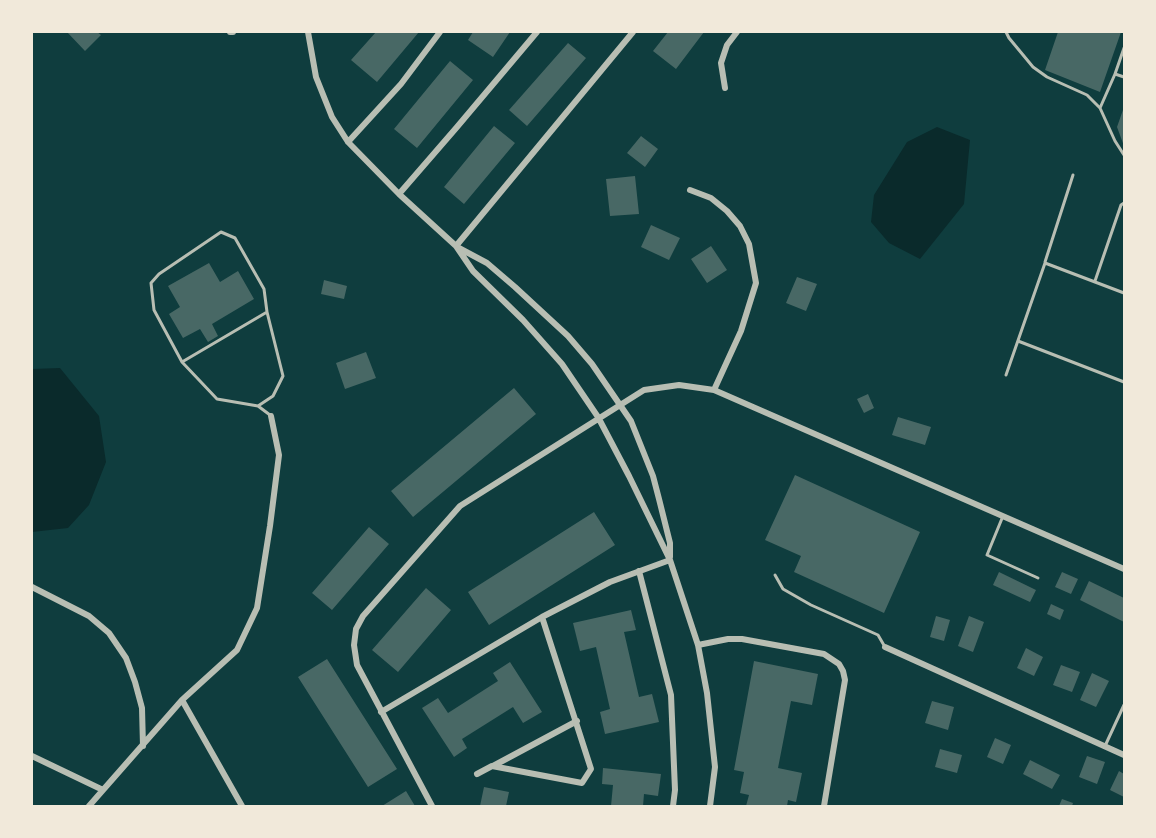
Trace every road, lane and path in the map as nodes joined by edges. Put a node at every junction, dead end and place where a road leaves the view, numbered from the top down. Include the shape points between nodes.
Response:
1 (308, 32) edge
2 (440, 32) edge
3 (537, 32) edge
4 (633, 32) edge
5 (737, 32) edge
6 (1006, 32) edge
7 (1125, 48) edge
8 (1115, 74) junction
9 (1125, 77) edge
10 (724, 88) dead end
11 (1100, 108) junction
12 (348, 142) junction
13 (1125, 155) edge
14 (1073, 175) dead end
15 (690, 190) dead end
16 (399, 194) junction
17 (1125, 203) edge
18 (456, 246) junction
19 (1045, 263) junction
20 (1095, 281) junction
21 (1125, 293) edge
22 (267, 312) junction
23 (1018, 341) junction
24 (182, 362) junction
25 (1006, 375) dead end
26 (1125, 382) edge
27 (714, 390) junction
28 (620, 404) junction
29 (258, 406) junction
30 (271, 416) joint
31 (598, 417) junction
32 (1003, 516) junction
33 (670, 560) junction
34 (1125, 569) edge
35 (639, 571) junction
36 (775, 575) dead end
37 (1038, 578) dead end
38 (32, 587) edge
39 (542, 617) junction
40 (698, 645) junction
41 (885, 647) joint
42 (182, 700) junction
43 (1125, 705) edge
44 (381, 712) junction
45 (577, 721) junction
46 (143, 746) junction
47 (1105, 746) junction
48 (1125, 755) edge
49 (32, 756) edge
50 (492, 766) junction
51 (477, 774) dead end
52 (103, 790) junction
53 (89, 807) edge
54 (242, 807) edge
55 (432, 807) edge
56 (673, 807) edge
57 (710, 807) edge
58 (824, 807) edge

1 - 12 street via 316,77 332,117
2 - 12 street
3 - 16 street
4 - 18 street
5 - 10 street via 721,63
6 - 11 lane via 1024,58 1040,72 1087,95
7 - 8 lane
8 - 9 lane
8 - 11 lane
11 - 13 lane
12 - 16 street
14 - 19 lane
15 - 27 street via 711,198 740,226 749,244 756,283 741,331
16 - 18 street
17 - 20 lane via 1121,205
18 - 28 street via 487,263 568,336
18 - 31 street via 473,271 562,364
19 - 20 lane
19 - 23 lane
20 - 21 lane
22 - 24 lane
22 - 24 lane via 264,289 235,238 222,232 151,283 154,310
22 - 29 lane via 283,376 273,396
23 - 25 lane
23 - 26 lane
24 - 29 lane via 217,399
27 - 28 street via 679,385 644,390
27 - 32 street
28 - 31 street
28 - 33 street via 653,476 670,543
29 - 30 lane
30 - 42 street via 279,455 257,608 237,650
31 - 33 street
31 - 44 street via 460,506 363,616 356,629 355,658
32 - 34 street
32 - 37 lane via 987,555
33 - 35 street
33 - 40 street
35 - 39 street
35 - 56 street via 671,696
36 - 41 lane via 783,589 878,635
38 - 46 street via 88,616 115,641 126,658 140,699
39 - 44 street
39 - 45 street
40 - 57 street via 715,767
40 - 58 street via 742,639 824,654 839,664 845,680
41 - 47 street
42 - 46 street
42 - 54 street
43 - 47 lane
44 - 55 street
45 - 50 street
45 - 50 street via 591,769 582,783
46 - 52 street
47 - 48 street
49 - 52 street
50 - 51 street
52 - 53 street

